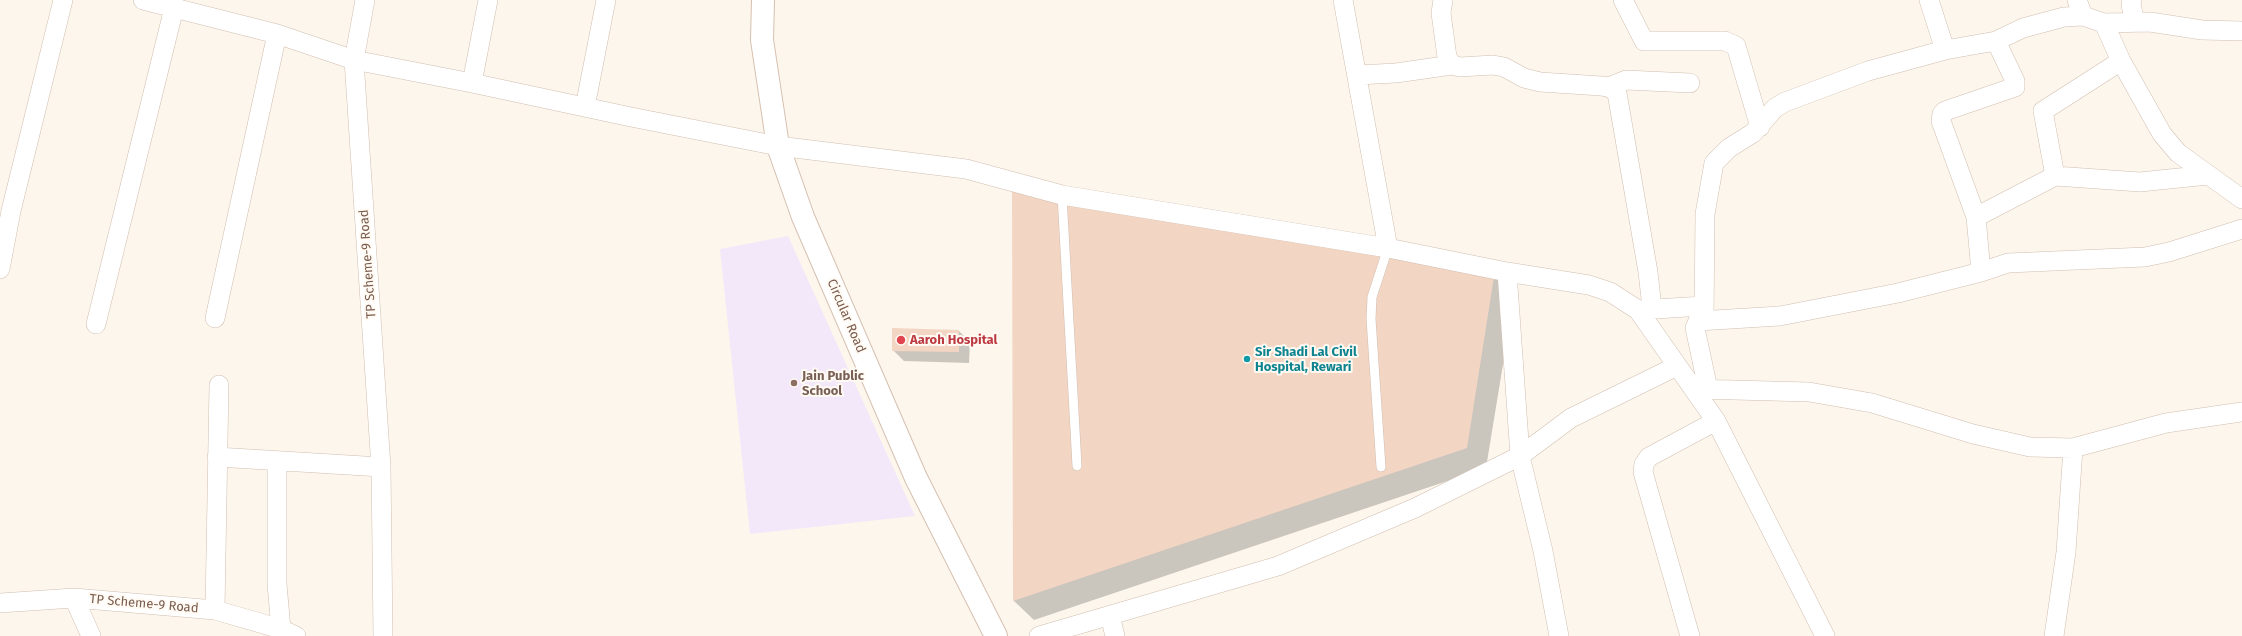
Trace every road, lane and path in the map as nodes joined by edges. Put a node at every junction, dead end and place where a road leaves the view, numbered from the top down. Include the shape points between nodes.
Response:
1 (63, 0) edge
2 (143, 0) edge
3 (365, 0) edge
4 (488, 0) edge
5 (606, 0) edge
6 (763, 0) edge
7 (1343, 0) edge
8 (1443, 0) edge
9 (1623, 0) edge
10 (1929, 0) edge
11 (2132, 0) edge
12 (174, 8) junction
13 (2080, 8) edge
14 (2135, 22) junction
15 (2104, 23) junction
16 (2242, 31) edge
17 (277, 34) junction
18 (1996, 41) junction
19 (1945, 50) junction
20 (354, 60) junction
21 (2121, 61) junction
22 (1452, 65) junction
23 (1358, 75) junction
24 (472, 83) junction
25 (1690, 83) dead end
26 (1609, 87) junction
27 (585, 107) junction
28 (1760, 126) junction
29 (778, 146) junction
30 (2208, 175) junction
31 (2055, 176) junction
32 (1062, 195) junction
33 (2242, 199) edge
34 (1976, 217) junction
35 (2242, 229) edge
36 (1388, 248) junction
37 (0, 269) edge
38 (1507, 272) junction
39 (1981, 272) junction
40 (1645, 309) junction
41 (1704, 313) junction
42 (215, 318) dead end
43 (96, 324) dead end
44 (1677, 366) junction
45 (219, 385) dead end
46 (1701, 389) junction
47 (2242, 412) edge
48 (1716, 420) junction
49 (2073, 448) junction
50 (1520, 456) junction
51 (216, 457) junction
52 (277, 460) junction
53 (1077, 466) dead end
54 (1381, 467) dead end
55 (381, 468) junction
56 (74, 598) junction
57 (0, 604) edge
58 (215, 610) junction
59 (1110, 616) junction
60 (289, 632) edge
61 (91, 636) edge
62 (383, 636) edge
63 (996, 636) edge
64 (1039, 636) edge
65 (1114, 636) edge
66 (1559, 636) edge
67 (1690, 636) edge
68 (1824, 636) edge
69 (2054, 636) edge

1 - 37 street via 11,211
2 - 12 street
3 - 20 street, TP Scheme-9 Road
4 - 24 street
5 - 27 street
6 - 29 main road, Circular Road via 762,40
7 - 23 street
8 - 22 street via 1442,21 1447,57
9 - 28 street via 1644,41 1725,42 1736,46
10 - 19 street
11 - 14 street
12 - 17 street
12 - 43 street
13 - 15 street
13 - 18 street via 2064,17 2023,28
14 - 15 street
14 - 16 street via 2202,30
15 - 21 street
17 - 20 street
17 - 42 street
18 - 19 street
18 - 34 street via 2015,81 2015,87 1945,111 1941,121
19 - 28 street via 1868,70 1785,102 1775,108
20 - 24 street
20 - 55 street, TP Scheme-9 Road
21 - 30 street via 2162,134 2178,153
21 - 31 street via 2043,111
22 - 23 street via 1396,73
22 - 26 street via 1493,65 1540,82
23 - 36 street
24 - 27 street
25 - 26 street via 1626,80
26 - 40 street via 1619,97
27 - 29 street
28 - 41 street via 1714,163 1705,214
29 - 32 street via 966,169
29 - 63 main road, Circular Road via 803,217 916,478
30 - 31 street via 2140,182
30 - 33 street
31 - 34 street
32 - 36 street
32 - 53 lane
34 - 39 street
35 - 39 street via 2145,257 2008,262
36 - 38 street
36 - 54 lane via 1372,297 1371,319
38 - 40 street via 1589,285
38 - 50 street
39 - 41 street via 1898,293 1780,316
40 - 41 street
40 - 44 street
41 - 46 street via 1695,328
44 - 46 street
44 - 50 street via 1571,418
45 - 51 street, TP Scheme-9 Road
46 - 48 street
46 - 49 street via 1809,392 1872,403 1973,434 2030,447
47 - 49 street via 2166,423
48 - 67 street via 1649,457 1644,464 1643,472
48 - 68 street
49 - 69 street via 2066,552
50 - 59 street via 1415,508 1278,566
50 - 66 street via 1543,550
51 - 52 street
51 - 58 street, TP Scheme-9 Road
52 - 55 street
52 - 60 street, TP Scheme-9 Road via 277,584
55 - 62 street, TP Scheme-9 Road
56 - 57 street, TP Scheme-9 Road
56 - 58 street, TP Scheme-9 Road
56 - 61 street, TP Scheme-9 Road
58 - 60 street, TP Scheme-9 Road
59 - 64 street
59 - 65 street

